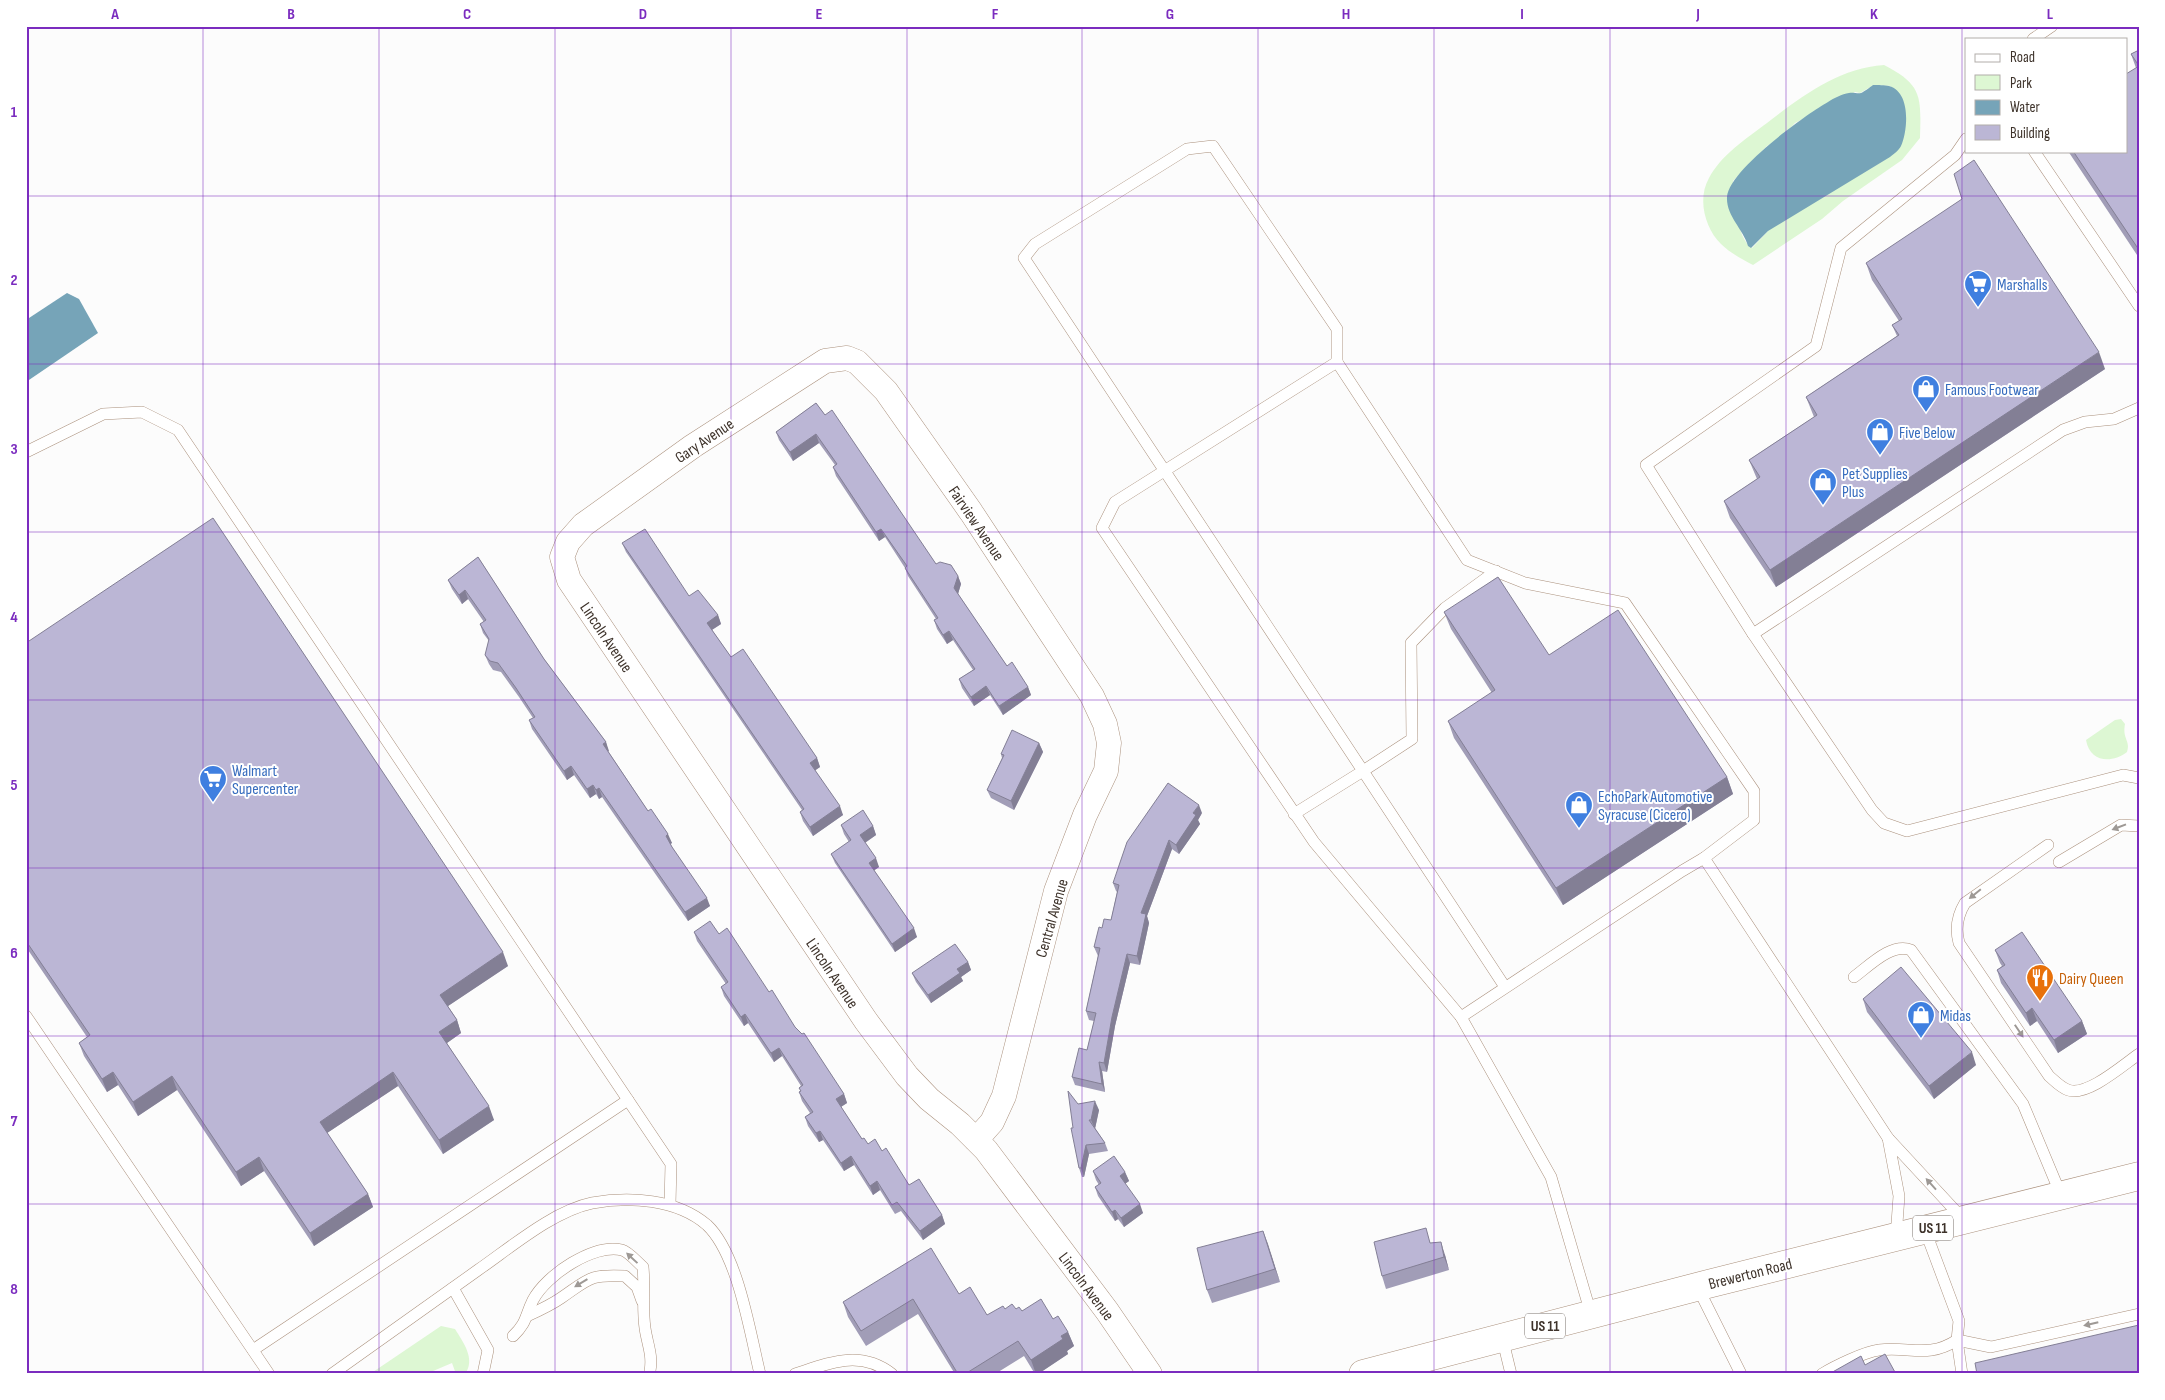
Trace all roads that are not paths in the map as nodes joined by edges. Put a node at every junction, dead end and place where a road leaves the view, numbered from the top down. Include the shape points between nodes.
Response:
1 (2052, 26) edge
2 (2035, 38) edge
3 (1965, 140) edge
4 (2035, 152) edge
5 (2139, 306) edge
6 (850, 359) joint
7 (1337, 362) junction
8 (2139, 408) edge
9 (26, 452) edge
10 (1164, 472) junction
11 (568, 542) joint
12 (1496, 571) junction
13 (1753, 634) junction
14 (1092, 696) joint
15 (1363, 772) junction
16 (2139, 778) edge
17 (1294, 814) junction
18 (2139, 826) edge
19 (2048, 845) dead end
20 (1704, 858) junction
21 (2059, 862) dead end
22 (1854, 977) dead end
23 (1505, 987) junction
24 (26, 1016) edge
25 (1460, 1017) junction
26 (2139, 1054) edge
27 (628, 1100) junction
28 (1888, 1138) junction
29 (976, 1140) junction
30 (2139, 1176) edge
31 (2061, 1195) junction
32 (670, 1204) junction
33 (1964, 1220) junction
34 (1925, 1230) junction
35 (1896, 1237) junction
36 (1698, 1286) junction
37 (453, 1288) junction
38 (645, 1308) junction
39 (1591, 1314) junction
40 (2139, 1314) edge
41 (527, 1316) junction
42 (513, 1336) dead end
43 (1502, 1337) junction
44 (1957, 1340) junction
45 (253, 1350) junction
46 (650, 1371) dead end
47 (269, 1374) edge
48 (332, 1374) edge
49 (483, 1374) edge
50 (760, 1374) edge
51 (796, 1374) edge
52 (892, 1374) edge
53 (1150, 1374) edge
54 (1363, 1374) edge
55 (1511, 1374) edge
56 (1741, 1374) edge
57 (1822, 1374) edge
58 (1962, 1374) edge

1 - 2 lane
3 - 13 lane via 1955,155 1841,248 1816,346 1646,465
4 - 5 lane
6 - 11 street, Gary Avenue via 825,360 693,446 583,525
6 - 14 street, Fairview Avenue via 886,391
7 - 10 lane
7 - 10 lane via 1337,329 1213,146 1187,149 1035,244 1024,258
7 - 12 lane via 1468,560
8 - 13 lane via 2114,419 2086,422 2064,430
9 - 27 lane via 103,414 142,412 178,430
10 - 15 lane
10 - 17 lane via 1115,502 1102,528
11 - 29 street, Lincoln Avenue via 562,557 569,580 866,1021 907,1076
12 - 15 lane via 1445,608 1411,643 1412,738
12 - 20 lane via 1525,582 1625,603 1651,638 1754,791 1754,820
13 - 16 lane via 1884,823 1906,831 2123,775
14 - 29 street, Central Avenue via 1105,724 1109,743 1106,771 1056,891 1004,1096 992,1122
15 - 17 lane
15 - 23 lane
17 - 25 lane
18 -> 21 lane via 2120,825
19 -> 26 lane via 1965,903 1956,932 1959,943 2050,1076 2061,1087 2070,1091 2084,1090
20 - 23 lane
20 - 28 lane
22 - 31 lane via 1895,948 1911,950 2023,1104
23 - 25 lane
24 - 45 lane
25 - 39 lane via 1551,1177
27 - 32 lane via 671,1164
27 - 45 lane
33 -> 28 lane
28 - 35 lane via 1899,1196
29 - 53 street, Lincoln Avenue
30 - 31 main road, Brewerton Road / US 11
31 - 33 main road, Brewerton Road / US 11
32 - 37 lane via 630,1200 591,1203 558,1216
32 - 50 lane via 708,1226 730,1262
33 - 34 main road, Brewerton Road / US 11
34 - 35 main road, Brewerton Road / US 11
34 - 44 lane via 1959,1321
35 - 36 main road, Brewerton Road / US 11
36 - 39 main road, Brewerton Road / US 11
36 - 56 lane
37 - 48 lane
37 - 49 lane via 488,1350
38 -> 41 lane via 637,1287 624,1276 598,1276
38 -> 41 lane via 643,1267 624,1250 605,1249 588,1255 547,1280 533,1300
38 - 46 lane via 644,1326 652,1359
39 - 43 main road, Brewerton Road / US 11
40 -> 44 lane via 1991,1347
41 - 42 lane via 524,1325
43 - 54 main road, Brewerton Road / US 11
43 - 55 lane
44 - 57 lane via 1944,1348 1922,1352 1878,1350
44 - 58 lane
45 - 47 lane
51 - 52 lane via 841,1359 855,1359 882,1366

